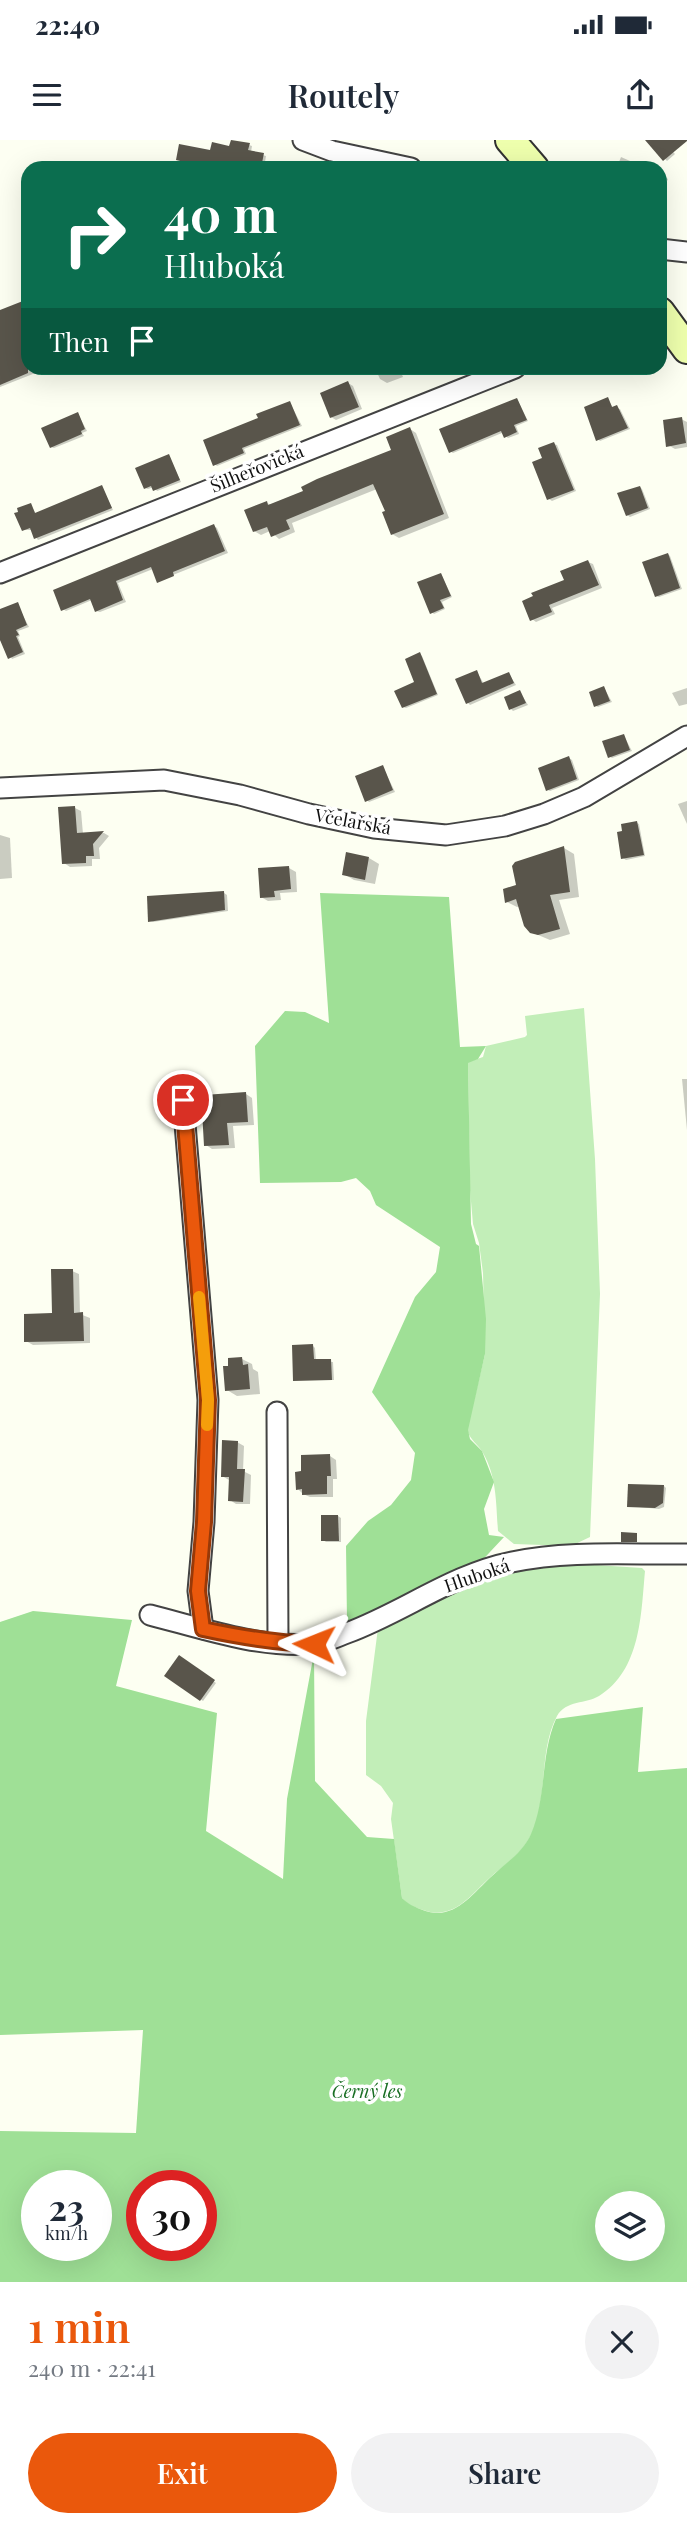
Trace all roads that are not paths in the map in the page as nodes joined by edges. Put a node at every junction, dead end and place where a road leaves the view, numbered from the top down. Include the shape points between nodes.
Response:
1 (303, 140) edge
2 (510, 140) edge
3 (380, 161) edge
4 (528, 161) edge
5 (667, 250) edge
6 (687, 252) edge
7 (667, 327) edge
8 (676, 344) edge
9 (497, 375) edge
10 (0, 573) edge
11 (687, 736) edge
12 (0, 788) edge
13 (183, 1100) dead end
14 (277, 1412) dead end
15 (687, 1554) edge
16 (150, 1615) dead end
17 (203, 1629) junction
18 (278, 1643) junction

1 - 3 street
2 - 4 street
5 - 6 street
7 - 8 street
9 - 10 street, Šilheřovická
11 - 12 street, Včelařská via 584,797 544,814 505,826 446,835 374,828 164,780
13 - 17 street via 208,1400 198,1591
14 - 18 street
15 - 18 street, Hluboká via 571,1554 512,1562 459,1578 375,1622 314,1644
16 - 17 street, Hluboká
17 - 18 street, Hluboká

